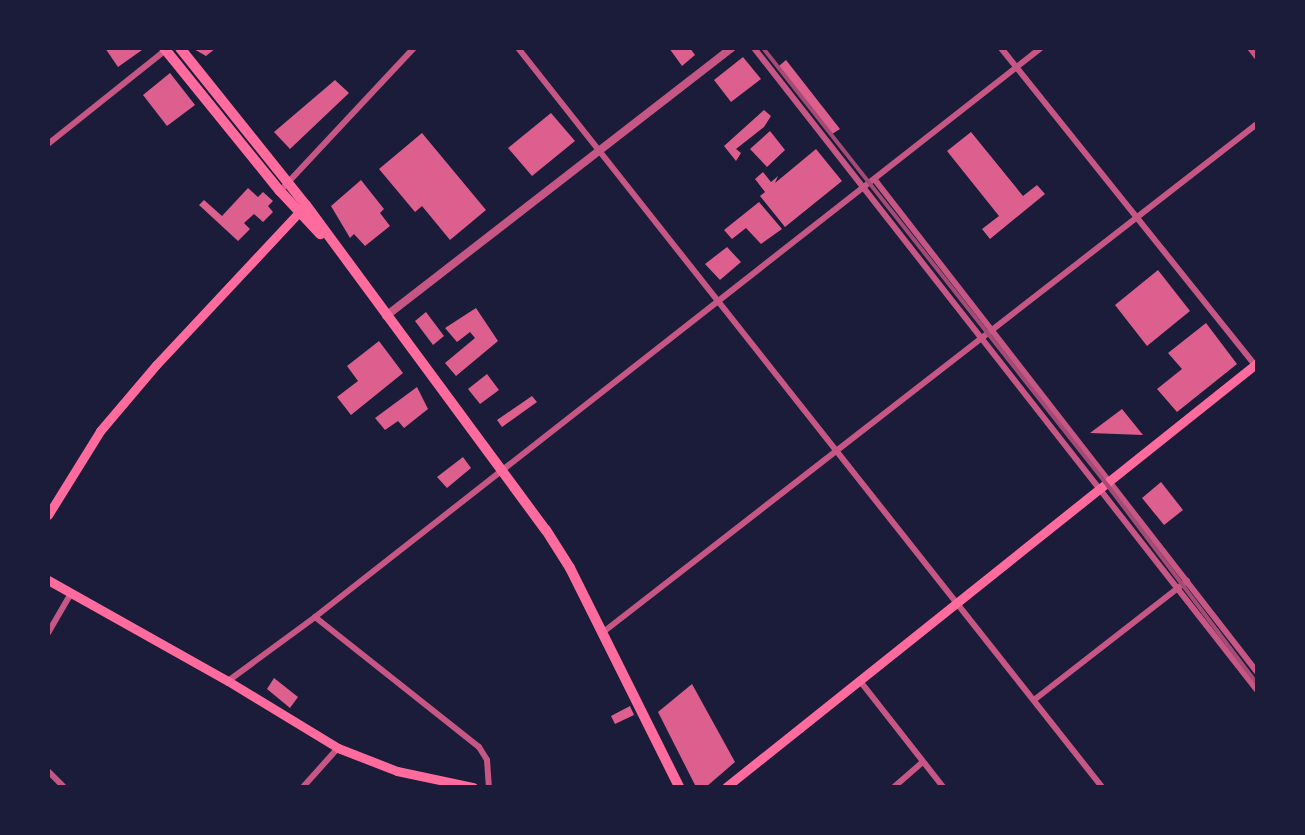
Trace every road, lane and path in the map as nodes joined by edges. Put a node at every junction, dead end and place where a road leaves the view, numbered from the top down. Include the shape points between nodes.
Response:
1 (180, 48) edge
2 (414, 48) edge
3 (518, 48) edge
4 (732, 48) edge
5 (754, 48) edge
6 (1001, 48) edge
7 (1041, 48) edge
8 (1250, 48) edge
9 (166, 49) edge
10 (1257, 57) edge
11 (1018, 69) junction
12 (1257, 124) edge
13 (48, 144) edge
14 (599, 151) junction
15 (875, 180) junction
16 (288, 182) junction
17 (864, 187) junction
18 (280, 191) junction
19 (302, 209) junction
20 (1136, 216) junction
21 (718, 300) junction
22 (386, 316) junction
23 (991, 331) junction
24 (982, 338) junction
25 (1256, 364) edge
26 (838, 451) junction
27 (502, 468) junction
28 (1112, 482) junction
29 (1101, 490) junction
30 (48, 515) edge
31 (48, 580) edge
32 (1187, 581) junction
33 (1177, 589) junction
34 (70, 594) junction
35 (958, 605) junction
36 (315, 617) junction
37 (48, 633) edge
38 (602, 633) junction
39 (1257, 672) edge
40 (228, 681) junction
41 (860, 681) junction
42 (1257, 690) edge
43 (1034, 700) junction
44 (338, 748) junction
45 (923, 762) junction
46 (48, 771) edge
47 (64, 787) edge
48 (303, 787) edge
49 (473, 787) edge
50 (489, 787) edge
51 (679, 787) edge
52 (726, 787) edge
53 (894, 787) edge
54 (943, 787) edge
55 (1102, 787) edge

1 - 16 main road
2 - 16 street
3 - 14 street
4 - 14 street
5 - 17 street
6 - 11 street
7 - 11 street
8 - 10 street
9 - 13 street
9 - 18 main road
11 - 15 street
11 - 20 street
12 - 20 street
14 - 21 street
14 - 22 street
15 - 17 street
15 - 23 street
16 - 18 street
16 - 19 main road
17 - 21 street
17 - 24 street
18 - 19 main road
19 - 22 main road
19 - 30 main road via 156,365 100,432
20 - 23 street
20 - 25 street
21 - 26 street
21 - 27 street
22 - 27 main road
23 - 24 street
23 - 28 street
24 - 26 street
24 - 29 street
25 - 28 main road
26 - 35 street
26 - 38 street
27 - 36 street
27 - 38 main road via 570,568
28 - 29 main road
28 - 32 street
29 - 33 street
29 - 35 main road
31 - 34 main road
32 - 33 street
32 - 39 street
33 - 42 street
33 - 43 street
34 - 37 street
34 - 40 main road
35 - 41 main road
35 - 43 street
36 - 40 street
36 - 50 street via 485,753
38 - 51 main road
40 - 44 main road
41 - 45 street
41 - 52 main road
43 - 55 street
44 - 48 street
44 - 49 main road via 397,771
45 - 53 street
45 - 54 street
46 - 47 street

